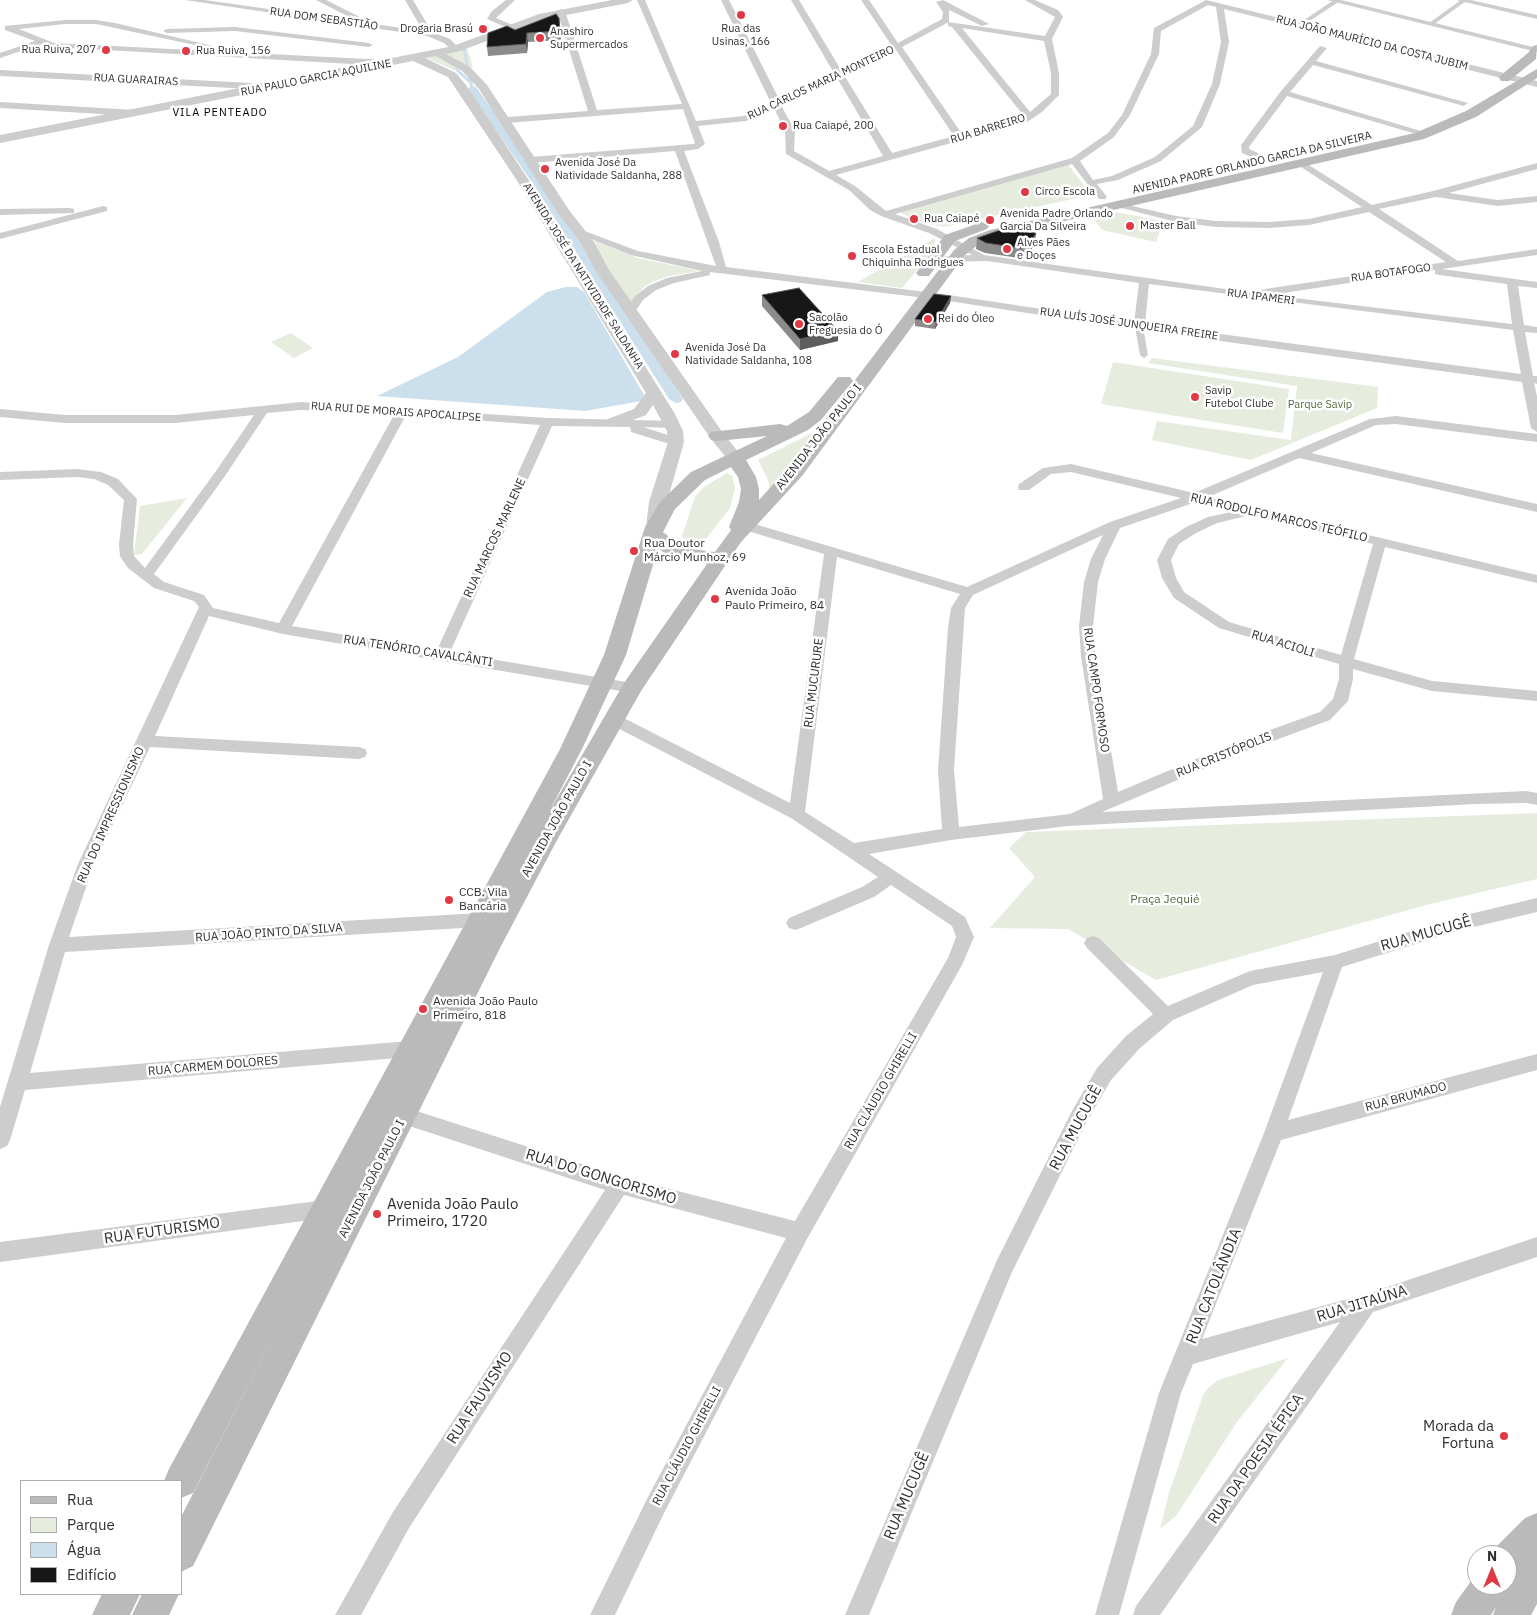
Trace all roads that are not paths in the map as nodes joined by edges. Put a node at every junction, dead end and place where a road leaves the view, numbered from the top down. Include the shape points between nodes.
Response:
1 (189, 0) edge
2 (320, 0) edge
3 (410, 0) edge
4 (511, 0) edge
5 (628, 0) edge
6 (641, 0) edge
7 (725, 0) edge
8 (796, 0) edge
9 (865, 0) edge
10 (1030, 0) edge
11 (1335, 0) edge
12 (1461, 0) edge
13 (938, 1) edge
14 (1206, 1) edge
15 (606, 2) edge
16 (1220, 5) junction
17 (561, 11) junction
18 (1537, 18) edge
19 (943, 24) junction
20 (1431, 24) junction
21 (374, 25) junction
22 (955, 25) junction
23 (1300, 25) junction
24 (4, 28) edge
25 (512, 28) junction
26 (999, 31) junction
27 (147, 32) junction
28 (428, 34) junction
29 (1048, 39) junction
30 (42, 41) junction
31 (369, 45) dead end
32 (897, 47) junction
33 (1323, 48) dead end
34 (456, 49) junction
35 (1537, 50) edge
36 (436, 53) junction
37 (476, 53) junction
38 (240, 55) junction
39 (0, 56) edge
40 (416, 58) junction
41 (1310, 62) junction
42 (387, 63) junction
43 (0, 73) edge
44 (1537, 73) edge
45 (839, 74) junction
46 (1506, 76) junction
47 (1531, 83) edge
48 (271, 87) junction
49 (483, 87) junction
50 (1284, 93) junction
51 (1464, 102) junction
52 (777, 104) junction
53 (0, 105) edge
54 (686, 106) junction
55 (135, 112) junction
56 (593, 114) junction
57 (1029, 117) junction
58 (507, 120) junction
59 (693, 124) junction
60 (1406, 127) junction
61 (1426, 134) junction
62 (960, 138) junction
63 (0, 139) edge
64 (678, 148) junction
65 (889, 157) junction
66 (531, 160) junction
67 (1074, 160) junction
68 (1266, 160) junction
69 (1300, 164) junction
70 (1537, 166) edge
71 (827, 174) junction
72 (1090, 183) junction
73 (1435, 194) junction
74 (1102, 197) junction
75 (1537, 198) edge
76 (1118, 206) junction
77 (1371, 210) junction
78 (0, 212) edge
79 (56, 212) junction
80 (885, 214) junction
81 (49, 223) junction
82 (579, 232) junction
83 (0, 236) edge
84 (950, 238) junction
85 (960, 252) junction
86 (1537, 252) edge
87 (987, 258) junction
88 (934, 260) junction
89 (1456, 264) junction
90 (720, 270) junction
91 (1411, 270) junction
92 (1144, 282) junction
93 (1512, 282) junction
94 (1537, 285) edge
95 (909, 293) junction
96 (927, 295) junction
97 (1246, 295) junction
98 (630, 311) junction
99 (1139, 326) junction
100 (1518, 328) junction
101 (1537, 330) edge
102 (1144, 354) dead end
103 (1532, 379) edge
104 (656, 394) junction
105 (695, 403) junction
106 (262, 411) junction
107 (0, 413) edge
108 (401, 413) junction
109 (548, 422) junction
110 (583, 423) junction
111 (611, 423) junction
112 (672, 424) junction
113 (802, 426) junction
114 (1537, 428) edge
115 (717, 436) junction
116 (1537, 438) edge
117 (676, 442) junction
118 (1298, 454) junction
119 (735, 458) junction
120 (0, 476) edge
121 (1024, 487) dead end
122 (1194, 498) junction
123 (1537, 508) edge
124 (1252, 512) junction
125 (1115, 524) junction
126 (654, 530) junction
127 (740, 532) junction
128 (1380, 542) junction
129 (831, 552) junction
130 (719, 558) junction
131 (146, 576) junction
132 (1537, 579) edge
133 (968, 592) junction
134 (205, 611) junction
135 (282, 629) junction
136 (442, 654) junction
137 (1346, 663) junction
138 (603, 681) junction
139 (632, 688) junction
140 (1537, 696) edge
141 (613, 719) junction
142 (145, 741) junction
143 (359, 753) dead end
144 (1537, 799) edge
145 (1111, 801) junction
146 (797, 814) junction
147 (1068, 820) junction
148 (951, 834) junction
149 (852, 850) junction
150 (891, 876) junction
151 (1537, 905) edge
152 (480, 920) junction
153 (795, 923) dead end
154 (1094, 943) dead end
155 (58, 946) junction
156 (1335, 962) junction
157 (1166, 1015) junction
158 (409, 1049) junction
159 (1537, 1062) edge
160 (17, 1082) junction
161 (404, 1116) junction
162 (1274, 1132) junction
163 (0, 1140) edge
164 (619, 1185) junction
165 (325, 1209) junction
166 (800, 1232) junction
167 (1537, 1247) edge
168 (0, 1252) edge
169 (1366, 1304) junction
170 (1186, 1355) junction
171 (182, 1480) edge
172 (1537, 1530) edge
173 (1517, 1551) edge
174 (182, 1552) edge
175 (1537, 1568) edge
176 (121, 1595) edge
177 (160, 1595) edge
178 (1483, 1595) edge
179 (110, 1615) edge
180 (150, 1615) edge
181 (347, 1615) edge
182 (602, 1615) edge
183 (857, 1615) edge
184 (1106, 1615) edge
185 (1145, 1615) edge
186 (1470, 1615) edge
187 (1512, 1615) edge

1 - 21 street, RUA DOM SEBASTIÃO
2 - 21 street
3 - 28 street
4 - 25 street via 491,19
5 - 15 street, RUA PAULO GARCIA AQUILINE
6 - 54 street
7 - 52 street
8 - 45 street
9 - 32 street
10 - 29 street via 1059,17
11 - 20 street
11 - 23 street
12 - 18 street
12 - 20 street
13 - 19 street via 947,12
13 - 26 street
14 - 16 street, RUA JOÃO MAURÍCIO DA COSTA JUBIM
14 - 67 street via 1157,30 1153,61 1126,115 1111,135
15 - 17 street, RUA PAULO GARCIA AQUILINE
16 - 23 street, RUA JOÃO MAURÍCIO DA COSTA JUBIM
16 - 72 street via 1225,42 1216,84 1197,127 1158,159 1115,178
17 - 25 street, RUA PAULO GARCIA AQUILINE
17 - 56 street
19 - 22 street
19 - 32 street, RUA CARLOS MARIA MONTEIRO
20 - 35 street
21 - 28 street, RUA DOM SEBASTIÃO
22 - 26 street
22 - 57 street
23 - 46 street, RUA JOÃO MAURÍCIO DA COSTA JUBIM
24 - 27 street via 79,22 115,24
24 - 30 street
25 - 37 street, RUA PAULO GARCIA AQUILINE
26 - 29 street
27 - 31 street via 234,29
27 - 38 street
28 - 34 street, RUA DOM SEBASTIÃO via 447,41
29 - 57 street, RUA BARREIRO via 1055,72 1055,95
30 - 38 street
30 - 39 street
32 - 45 street, RUA CARLOS MARIA MONTEIRO
32 - 62 street
33 - 41 street
34 - 36 street, RUA PAULO GARCIA AQUILINE
34 - 37 street, RUA PAULO GARCIA AQUILINE
35 - 46 main road, AVENIDA PADRE ORLANDO GARCIA DA SILVEIRA
36 - 40 street, RUA PAULO GARCIA AQUILINE
36 - 49 street, AVENIDA JOSÉ DA NATIVIDADE SALDANHA via 466,69
37 - 49 street
38 - 42 street
40 - 42 street, RUA PAULO GARCIA AQUILINE
40 - 104 street, AVENIDA JOSÉ DA NATIVIDADE SALDANHA via 452,76 462,87
41 - 50 street
41 - 51 street
42 - 48 street, RUA PAULO GARCIA AQUILINE
43 - 48 street, RUA GUARAIRAS
44 - 47 main road, AVENIDA PADRE ORLANDO GARCIA DA SILVEIRA
45 - 52 street, RUA CARLOS MARIA MONTEIRO
45 - 65 street
46 - 47 street, RUA JOÃO MAURÍCIO DA COSTA JUBIM
46 - 51 main road, AVENIDA PADRE ORLANDO GARCIA DA SILVEIRA
47 - 61 main road, AVENIDA PADRE ORLANDO GARCIA DA SILVEIRA
48 - 55 street, RUA PAULO GARCIA AQUILINE
49 - 58 street, AVENIDA JOSÉ DA NATIVIDADE SALDANHA
50 - 60 street
50 - 68 street via 1244,147 1245,151
51 - 60 main road, AVENIDA PADRE ORLANDO GARCIA DA SILVEIRA
52 - 59 street, RUA CARLOS MARIA MONTEIRO via 744,119
52 - 71 street via 790,131 789,152
53 - 55 street
54 - 56 street
54 - 59 street
55 - 63 street, RUA PAULO GARCIA AQUILINE
56 - 58 street
57 - 62 street, RUA BARREIRO
58 - 66 street, AVENIDA JOSÉ DA NATIVIDADE SALDANHA
59 - 64 street via 700,144
60 - 61 street
60 - 68 main road, AVENIDA PADRE ORLANDO GARCIA DA SILVEIRA
61 - 69 main road, AVENIDA PADRE ORLANDO GARCIA DA SILVEIRA
62 - 65 street, RUA BARREIRO
64 - 66 street
64 - 90 street via 714,242
65 - 71 street, RUA BARREIRO
66 - 82 street, AVENIDA JOSÉ DA NATIVIDADE SALDANHA
67 - 72 street
67 - 80 street
68 - 74 main road, AVENIDA PADRE ORLANDO GARCIA DA SILVEIRA
69 - 76 main road, AVENIDA PADRE ORLANDO GARCIA DA SILVEIRA
69 - 77 street
70 - 73 street
71 - 80 street via 852,188
72 - 74 street
73 - 75 street via 1492,202
73 - 77 street
74 - 84 main road, AVENIDA PADRE ORLANDO GARCIA DA SILVEIRA via 980,226
76 - 77 street via 1176,219 1239,225 1309,222
76 - 85 main road, AVENIDA PADRE ORLANDO GARCIA DA SILVEIRA via 990,234
77 - 89 street
78 - 79 street
79 - 81 street
79 - 81 street via 104,209
80 - 84 street
81 - 83 street
82 - 90 street, RUA LUÍS JOSÉ JUNQUEIRA FREIRE via 643,256
82 - 98 street, AVENIDA JOSÉ DA NATIVIDADE SALDANHA
84 - 85 street
84 - 88 main road, AVENIDA JOÃO PAULO I
85 - 87 street, RUA IPAMERI
85 - 87 street, RUA IPAMERI
85 - 88 street, RUA IPAMERI
85 - 96 main road, AVENIDA JOÃO PAULO I
86 - 89 street, RUA BOTAFOGO
87 - 92 street, RUA IPAMERI
88 - 95 main road, AVENIDA JOÃO PAULO I
89 - 91 street, RUA BOTAFOGO
90 - 95 street, RUA LUÍS JOSÉ JUNQUEIRA FREIRE
90 - 98 street, RUA LUÍS JOSÉ JUNQUEIRA FREIRE via 661,283 644,292
91 - 93 street
91 - 97 street, RUA BOTAFOGO
92 - 97 street, RUA IPAMERI
92 - 99 street
93 - 94 street
93 - 100 street
95 - 96 street, RUA LUÍS JOSÉ JUNQUEIRA FREIRE
95 - 113 main road, AVENIDA JOÃO PAULO I via 831,398
96 - 99 street, RUA LUÍS JOSÉ JUNQUEIRA FREIRE
96 - 127 main road, AVENIDA JOÃO PAULO I via 795,472
97 - 100 street, RUA IPAMERI
98 - 105 street, AVENIDA JOSÉ DA NATIVIDADE SALDANHA
99 - 102 street
99 - 103 street, RUA LUÍS JOSÉ JUNQUEIRA FREIRE
100 - 101 street, RUA IPAMERI
100 - 103 street
103 - 114 street
104 - 105 street via 677,410 687,410
104 - 111 street via 640,412
104 - 112 street, AVENIDA JOSÉ DA NATIVIDADE SALDANHA
105 - 115 street, AVENIDA JOSÉ DA NATIVIDADE SALDANHA
106 - 107 street, RUA RUI DE MORAIS APOCALIPSE via 199,418 117,420
106 - 108 street, RUA RUI DE MORAIS APOCALIPSE via 326,406
106 - 131 street
108 - 109 street, RUA RUI DE MORAIS APOCALIPSE
108 - 135 street
109 - 110 street, RUA RUI DE MORAIS APOCALIPSE
109 - 136 street, RUA MARCOS MARLENE
110 - 111 street, RUA RUI DE MORAIS APOCALIPSE
110 - 117 street, RUA RUI DE MORAIS APOCALIPSE via 632,429
111 - 112 street, RUA RUI DE MORAIS APOCALIPSE
112 - 115 street via 693,427
112 - 117 street, AVENIDA JOSÉ DA NATIVIDADE SALDANHA
113 - 115 main road
113 - 119 main road, AVENIDA JOÃO PAULO I
115 - 119 street, AVENIDA JOSÉ DA NATIVIDADE SALDANHA
116 - 118 street via 1383,419
117 - 126 street, AVENIDA JOSÉ DA NATIVIDADE SALDANHA via 658,502
118 - 122 street
118 - 123 street
119 - 126 main road, AVENIDA JOÃO PAULO I via 698,476 682,489 667,506
119 - 127 main road via 745,472 750,490
120 - 131 street via 77,473 96,475 113,482 131,499 127,556
121 - 122 street, RUA RODOLFO MARCOS TEÓFILO via 1047,471 1064,468
122 - 124 street, RUA RODOLFO MARCOS TEÓFILO
122 - 125 street
124 - 128 street, RUA RODOLFO MARCOS TEÓFILO
124 - 137 street, RUA ACIOLI via 1213,520 1173,542 1164,560 1179,595 1224,625
125 - 133 street
125 - 145 street, RUA CAMPO FORMOSO via 1091,582 1086,626
126 - 130 main road via 676,553
126 - 138 main road, AVENIDA JOÃO PAULO I via 624,628
127 - 129 street
127 - 130 main road, AVENIDA JOÃO PAULO I
128 - 132 street, RUA RODOLFO MARCOS TEÓFILO
128 - 137 street, RUA CRISTÓPOLIS
129 - 133 street
129 - 146 street, RUA MUCURURE
130 - 139 main road, AVENIDA JOÃO PAULO I
131 - 134 street via 158,585 200,598 205,604
133 - 148 street via 958,608 954,637 946,770
134 - 135 street, RUA TENÓRIO CAVALCÂNTI
134 - 142 street, RUA DO IMPRESSIONISMO
135 - 136 street, RUA TENÓRIO CAVALCÂNTI
136 - 138 street, RUA TENÓRIO CAVALCÂNTI
137 - 140 street, RUA ACIOLI via 1432,686
137 - 145 street, RUA CRISTÓPOLIS via 1340,701 1325,716 1240,747
138 - 139 street, RUA TENÓRIO CAVALCÂNTI
138 - 152 main road, AVENIDA JOÃO PAULO I
139 - 141 main road, AVENIDA JOÃO PAULO I
141 - 146 street, RUA CLÁUDIO GHIRELLI
141 - 161 main road, AVENIDA JOÃO PAULO I via 489,946
142 - 143 street
142 - 155 street, RUA DO IMPRESSIONISMO via 86,864
144 - 147 street via 1476,798
145 - 147 street, RUA CRISTÓPOLIS
146 - 149 street, RUA CLÁUDIO GHIRELLI
147 - 148 street
148 - 149 street
149 - 150 street, RUA CLÁUDIO GHIRELLI
150 - 153 street via 868,892
150 - 166 street, RUA CLÁUDIO GHIRELLI via 959,922 965,936 956,960
151 - 156 street, RUA MUCUGÊ via 1457,924
152 - 155 street, RUA JOÃO PINTO DA SILVA
152 - 158 main road, AVENIDA JOÃO PAULO I
154 - 157 street
155 - 160 street, RUA DO IMPRESSIONISMO
156 - 157 street, RUA MUCUGÊ via 1250,978
156 - 162 street, RUA CATOLÂNDIA
157 - 183 street, RUA MUCUGÊ via 1133,1042 1104,1074 1079,1117 1004,1267
158 - 160 street, RUA CARMEM DOLORES
158 - 165 main road, AVENIDA JOÃO PAULO I
159 - 162 street, RUA BRUMADO
160 - 163 street, RUA DO IMPRESSIONISMO
161 - 164 street, RUA DO GONGORISMO
161 - 174 main road, AVENIDA JOÃO PAULO I
162 - 170 street, RUA CATOLÂNDIA
164 - 166 street, RUA DO GONGORISMO
164 - 181 street, RUA FAUVISMO via 401,1520
165 - 168 street, RUA FUTURISMO
165 - 171 main road, AVENIDA JOÃO PAULO I
166 - 182 street, RUA CLÁUDIO GHIRELLI via 656,1505
167 - 169 street, RUA JITAÚNA
169 - 170 street, RUA JITAÚNA
169 - 185 street, RUA DA POESIA ÉPICA
170 - 184 street, RUA CATOLÂNDIA via 1170,1393 1142,1501
172 - 173 main road
175 - 187 main road
176 - 179 main road
177 - 180 main road
178 - 186 main road

